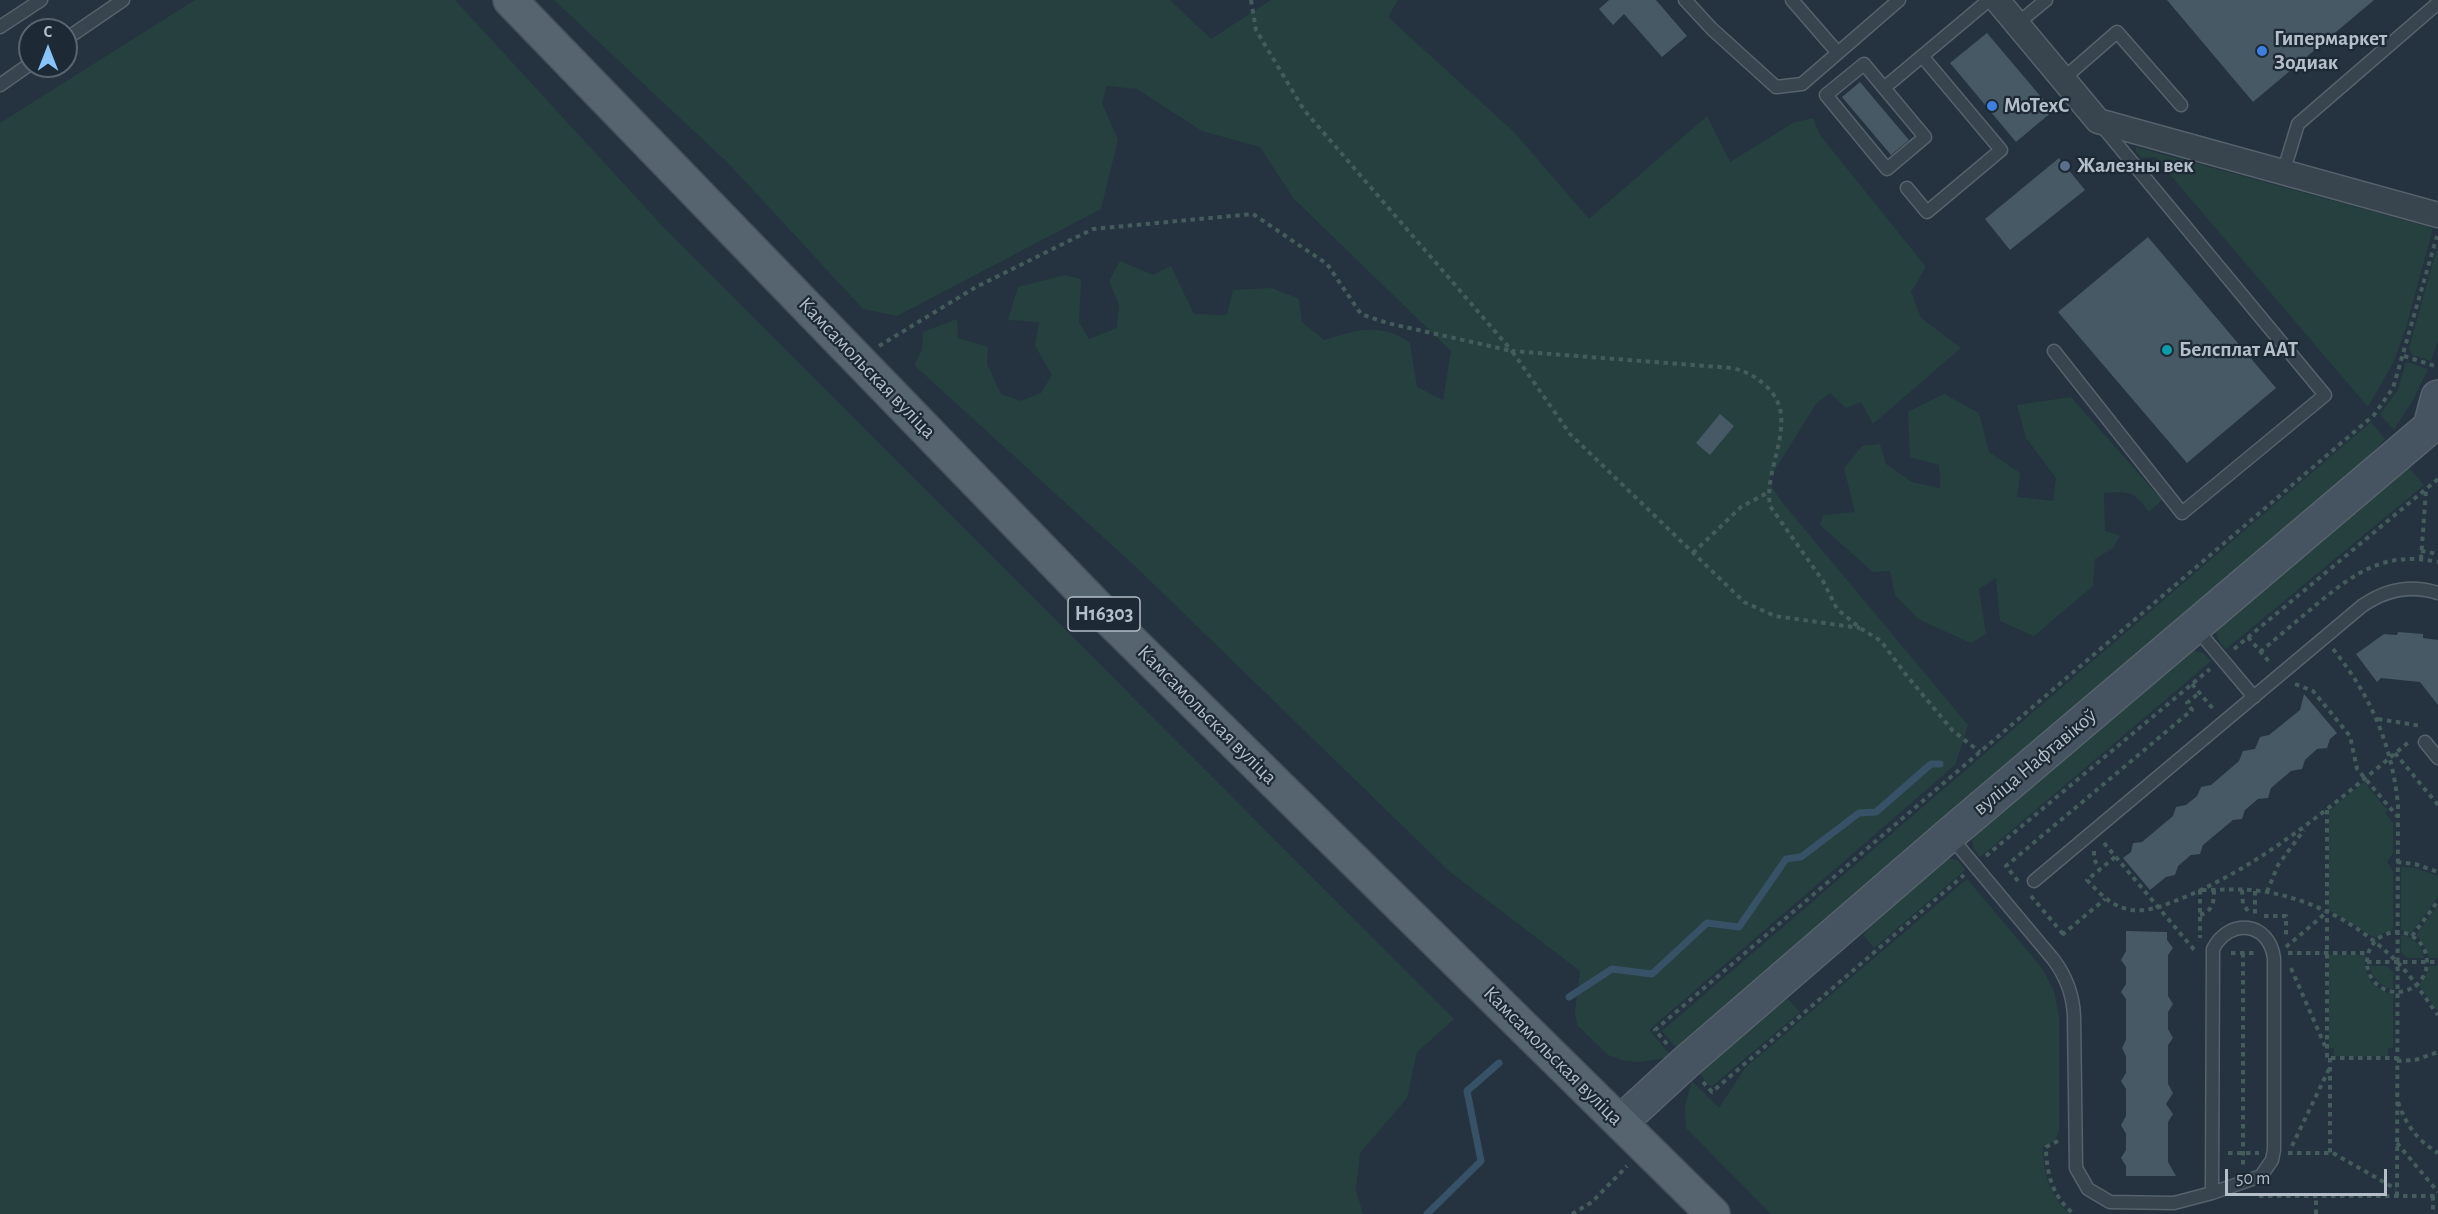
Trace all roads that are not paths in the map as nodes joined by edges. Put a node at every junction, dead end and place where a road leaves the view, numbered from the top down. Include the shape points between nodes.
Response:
1 (41, 0) edge
2 (123, 0) edge
3 (510, 0) edge
4 (1685, 0) edge
5 (1792, 0) edge
6 (1899, 0) edge
7 (1989, 0) edge
8 (1997, 0) edge
9 (2046, 0) edge
10 (2438, 3) edge
11 (2017, 24) junction
12 (0, 27) edge
13 (78, 31) edge
14 (1838, 53) junction
15 (1922, 56) junction
16 (18, 72) edge
17 (2063, 79) junction
18 (0, 85) edge
19 (1884, 87) junction
20 (2181, 105) dead end
21 (2098, 122) junction
22 (2283, 173) junction
23 (1907, 188) dead end
24 (2438, 215) edge
25 (2054, 351) dead end
26 (2435, 420) edge
27 (2438, 593) edge
28 (2194, 627) junction
29 (2254, 697) junction
30 (2422, 738) road end
31 (2438, 758) edge
32 (1949, 835) junction
33 (2031, 886) road end
34 (1621, 1122) junction
35 (2212, 1193) junction
36 (1713, 1214) edge

1 - 12 lane
2 - 13 lane
3 - 34 main road, Камсамольская вуліца / Н16303 via 1114,624
4 - 14 lane via 1776,87 1802,84
5 - 14 lane
6 - 14 lane
7 - 15 lane
8 - 11 street
9 - 11 lane
10 - 22 lane via 2298,124
11 - 17 street
15 - 19 lane
15 - 23 lane via 2001,150 1927,212
16 - 18 lane
17 - 20 lane via 2117,32
17 - 21 street
19 - 19 lane via 1864,64 1826,95 1887,169 1925,137
21 - 22 street
21 - 25 lane via 2325,395 2182,513
22 - 24 street
26 - 28 street, вуліца Нафтавікоў
27 - 29 lane via 2404,589 2375,598
28 - 29 lane
28 - 32 street, вуліца Нафтавікоў
29 - 33 lane
30 - 31 lane
32 - 34 street, вуліца Нафтавікоў
32 - 35 lane via 2053,959 2072,996 2074,1155 2080,1179 2098,1197 2123,1204 2174,1203
34 - 36 main road, Камсамольская вуліца / Н16303
35 - 35 lane via 2212,958 2218,940 2243,927 2268,940 2274,958 2274,1153 2261,1176

